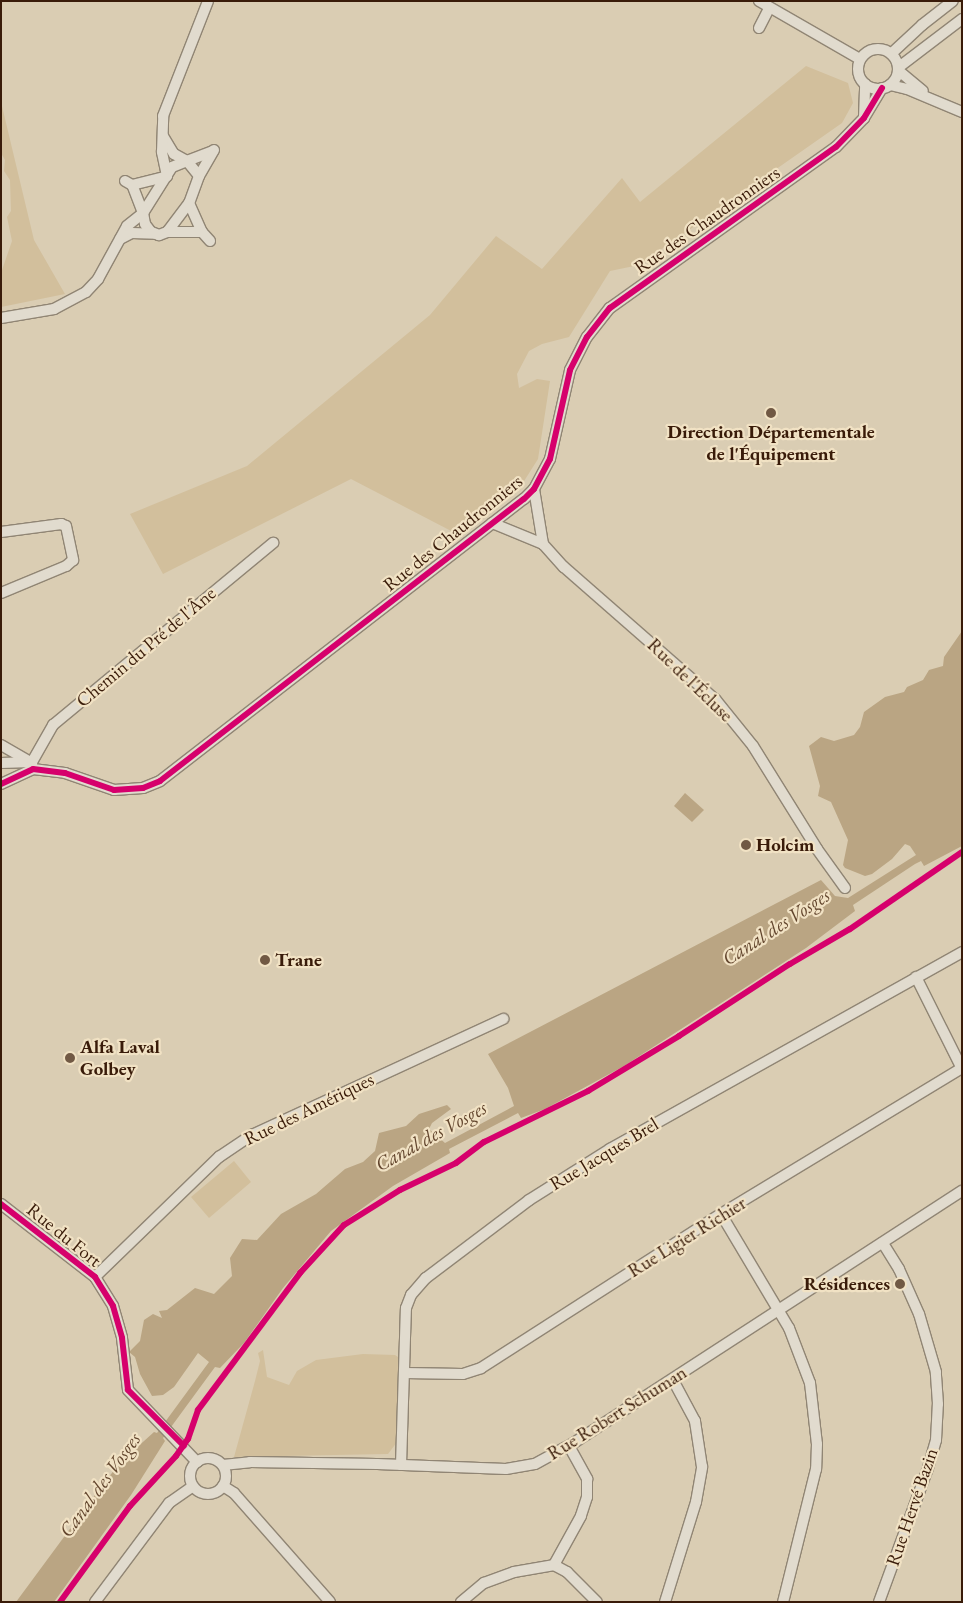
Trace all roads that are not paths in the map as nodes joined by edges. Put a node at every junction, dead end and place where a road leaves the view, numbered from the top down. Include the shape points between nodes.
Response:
1 (208, 1) edge
2 (758, 1) edge
3 (954, 1) edge
4 (769, 8) junction
5 (962, 19) edge
6 (759, 28) dead end
7 (892, 53) junction
8 (860, 59) junction
9 (899, 69) junction
10 (865, 84) junction
11 (886, 87) junction
12 (931, 98) junction
13 (962, 112) edge
14 (864, 118) junction
15 (163, 136) junction
16 (187, 161) junction
17 (167, 176) junction
18 (199, 176) junction
19 (189, 203) junction
20 (143, 213) junction
21 (168, 232) junction
22 (202, 232) junction
23 (155, 234) junction
24 (120, 238) junction
25 (210, 242) dead end
26 (1, 318) edge
27 (534, 489) junction
28 (492, 523) junction
29 (1, 532) edge
30 (273, 543) dead end
31 (543, 544) junction
32 (1, 593) edge
33 (1, 745) edge
34 (1, 763) edge
35 (32, 766) junction
36 (1, 784) edge
37 (845, 888) dead end
38 (962, 952) edge
39 (916, 977) junction
40 (503, 1019) dead end
41 (962, 1069) edge
42 (962, 1192) edge
43 (1, 1204) edge
44 (722, 1214) junction
45 (883, 1243) junction
46 (95, 1277) junction
47 (778, 1310) junction
48 (405, 1373) junction
49 (673, 1380) junction
50 (569, 1446) junction
51 (198, 1462) junction
52 (222, 1465) junction
53 (401, 1465) junction
54 (193, 1486) junction
55 (223, 1486) junction
56 (554, 1565) junction
57 (95, 1602) edge
58 (330, 1602) edge
59 (461, 1602) edge
60 (597, 1602) edge
61 (665, 1602) edge
62 (783, 1602) edge
63 (879, 1602) edge

1 - 15 street via 163,116
2 - 4 street
3 - 7 street
4 - 6 street
4 - 8 street
5 - 9 street
7 - 8 street via 876,48
7 - 9 street
8 - 10 street via 858,72
9 - 11 street
9 - 12 street
10 - 11 street
10 - 14 street
11 - 12 street
11 - 14 street, Rue des Chaudronniers
12 - 13 street
14 - 27 street, Rue des Chaudronniers via 836,147 610,308 587,337 570,370 550,459
15 - 16 street via 174,154
15 - 17 street
16 - 17 street via 172,167
16 - 18 street
16 - 18 street via 215,149
17 - 20 street
17 - 20 street via 129,183
18 - 19 street
19 - 21 street
19 - 22 street
20 - 23 street via 147,229
20 - 24 street via 127,226
21 - 22 street
21 - 23 street
22 - 25 street
23 - 24 street via 132,233
24 - 26 street via 98,279 73,301 54,310
27 - 28 street, Rue des Chaudronniers
27 - 31 street
28 - 31 street, Rue de l'Écluse
28 - 35 street, Rue des Chaudronniers via 160,781 142,788 114,790 65,772
29 - 32 street via 61,524 66,526 73,560 66,566
30 - 35 street, Chemin du Pré de l'Âne via 52,725
31 - 37 street, Rue de l'Écluse via 564,568 715,699 753,746
33 - 35 street
34 - 35 street, Rue des Chaudronniers
35 - 36 street
38 - 39 street, Rue Jacques Brel
39 - 41 street
39 - 48 street, Rue Jacques Brel via 610,1149 529,1200 426,1278 411,1295 406,1308
40 - 46 street, Rue des Amériques via 254,1133 219,1158
41 - 44 street, Rue Ligier Richier
42 - 45 street, Rue Robert Schuman
43 - 46 street, Rue du Fort
44 - 47 street
44 - 48 street, Rue Ligier Richier via 481,1368 463,1374
45 - 47 street, Rue Robert Schuman
45 - 63 street, Rue Hervé Bazin via 899,1268 919,1314 936,1372 938,1404 936,1440 928,1468
46 - 51 street, Rue du Fort via 112,1306 122,1338 128,1390
47 - 49 street, Rue Robert Schuman
47 - 62 street via 798,1348 810,1384 817,1444 810,1496
48 - 53 street, Rue Jacques Brel
49 - 50 street, Rue Robert Schuman
49 - 61 street via 695,1422 702,1467 696,1502
50 - 53 street, Rue Robert Schuman via 520,1468
50 - 56 street via 587,1479 587,1497 581,1516
51 - 52 street via 208,1458
51 - 54 street via 191,1470
52 - 53 street, Rue Robert Schuman via 250,1462
52 - 55 street via 226,1475
54 - 55 street via 208,1494
54 - 57 street via 169,1503
55 - 58 street via 234,1493
56 - 59 street via 514,1572 484,1583
56 - 60 street via 566,1572

